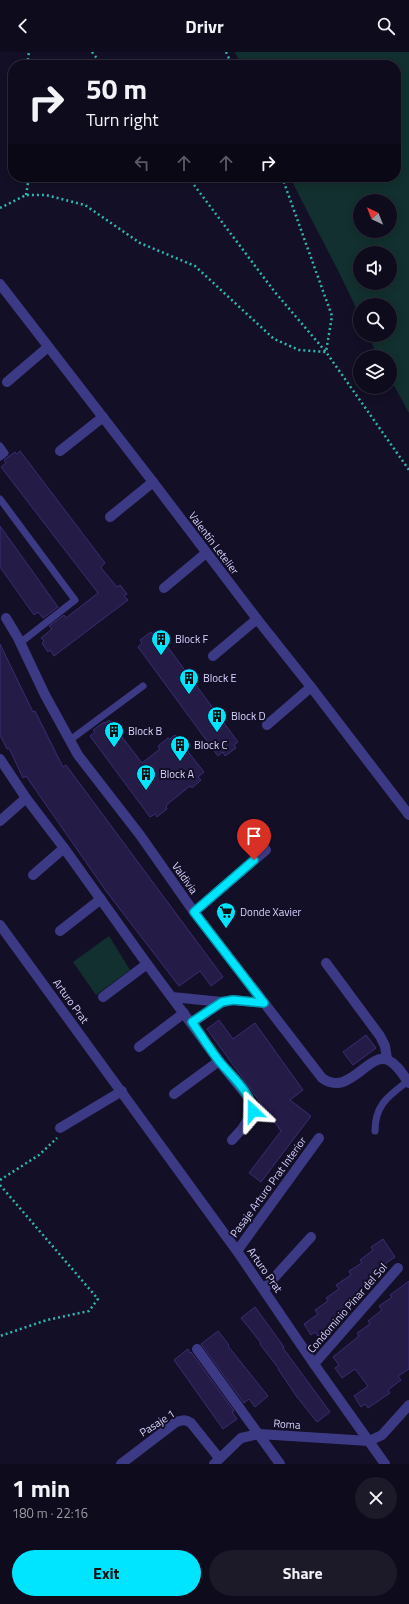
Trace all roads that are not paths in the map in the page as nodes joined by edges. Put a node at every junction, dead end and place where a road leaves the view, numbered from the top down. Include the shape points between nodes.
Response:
1 (0, 284) edge
2 (48, 347) junction
3 (7, 382) dead end
4 (103, 417) junction
5 (0, 446) edge
6 (60, 451) dead end
7 (0, 457) edge
8 (153, 482) junction
9 (0, 499) edge
10 (110, 517) dead end
11 (206, 553) junction
12 (164, 588) dead end
13 (6, 618) dead end
14 (256, 619) junction
15 (20, 643) junction
16 (213, 656) dead end
17 (143, 686) dead end
18 (311, 686) junction
19 (267, 725) dead end
20 (70, 740) junction
21 (0, 759) edge
22 (26, 798) junction
23 (409, 815) edge
24 (0, 821) edge
25 (64, 848) junction
26 (266, 850) dead end
27 (33, 875) dead end
28 (101, 899) junction
29 (194, 912) junction
30 (0, 925) edge
31 (60, 932) dead end
32 (326, 963) dead end
33 (147, 964) junction
34 (103, 997) dead end
35 (172, 997) junction
36 (222, 1002) junction
37 (264, 1003) junction
38 (184, 1013) junction
39 (192, 1022) junction
40 (139, 1047) dead end
41 (387, 1059) junction
42 (219, 1060) junction
43 (408, 1082) edge
44 (122, 1091) junction
45 (174, 1094) dead end
46 (60, 1128) road end
47 (375, 1131) dead end
48 (319, 1138) dead end
49 (232, 1140) dead end
50 (311, 1237) dead end
51 (237, 1250) junction
52 (398, 1268) dead end
53 (264, 1290) junction
54 (197, 1348) dead end
55 (314, 1364) junction
56 (409, 1405) edge
57 (259, 1434) junction
58 (369, 1441) junction
59 (217, 1461) edge
60 (120, 1464) edge
61 (280, 1464) edge
62 (385, 1464) edge

1 - 2 street, Valentín Letelier
2 - 3 street
2 - 4 street, Valentín Letelier
4 - 6 street
4 - 8 street, Valentín Letelier
5 - 7 lane via 5,453
8 - 10 street
8 - 11 street, Valentín Letelier
9 - 15 lane via 75,600
11 - 12 street
11 - 14 street, Valentín Letelier
13 - 15 street, Valdivia
14 - 16 street
14 - 18 street, Valentín Letelier
15 - 20 street, Valdivia
17 - 20 lane
18 - 19 street
18 - 23 street, Valentín Letelier
20 - 29 street, Valdivia via 78,755 140,835
21 - 22 street
22 - 24 street
22 - 25 street
25 - 27 street
25 - 28 street
26 - 29 street
28 - 31 street
28 - 33 street
29 - 37 street, Valdivia
30 - 44 street, Arturo Prat
32 - 41 street via 380,1036
33 - 34 street
33 - 35 street
35 - 36 street
35 - 38 street
36 - 37 street via 233,1000
36 - 39 street
37 - 41 street, Valdivia via 326,1081 343,1082 372,1063
38 - 39 street
38 - 40 street
39 - 42 street
41 - 43 street via 400,1070
42 - 45 street
42 - 49 street via 236,1080 252,1105 253,1111 242,1130
43 - 47 lane via 381,1105
44 - 46 street
44 - 51 street, Arturo Prat
48 - 51 street, Pasaje Arturo Prat Interior
50 - 53 street
51 - 53 street, Arturo Prat
52 - 55 street, Condominio Pinar del Sol
53 - 55 street, Arturo Prat
54 - 57 street
55 - 58 street, Arturo Prat
56 - 58 street via 382,1435
57 - 58 street, Roma
57 - 59 street, Roma via 241,1438
57 - 61 street
58 - 62 street, Arturo Prat
59 - 60 street, Pasaje 1 via 191,1423 183,1420 176,1422

